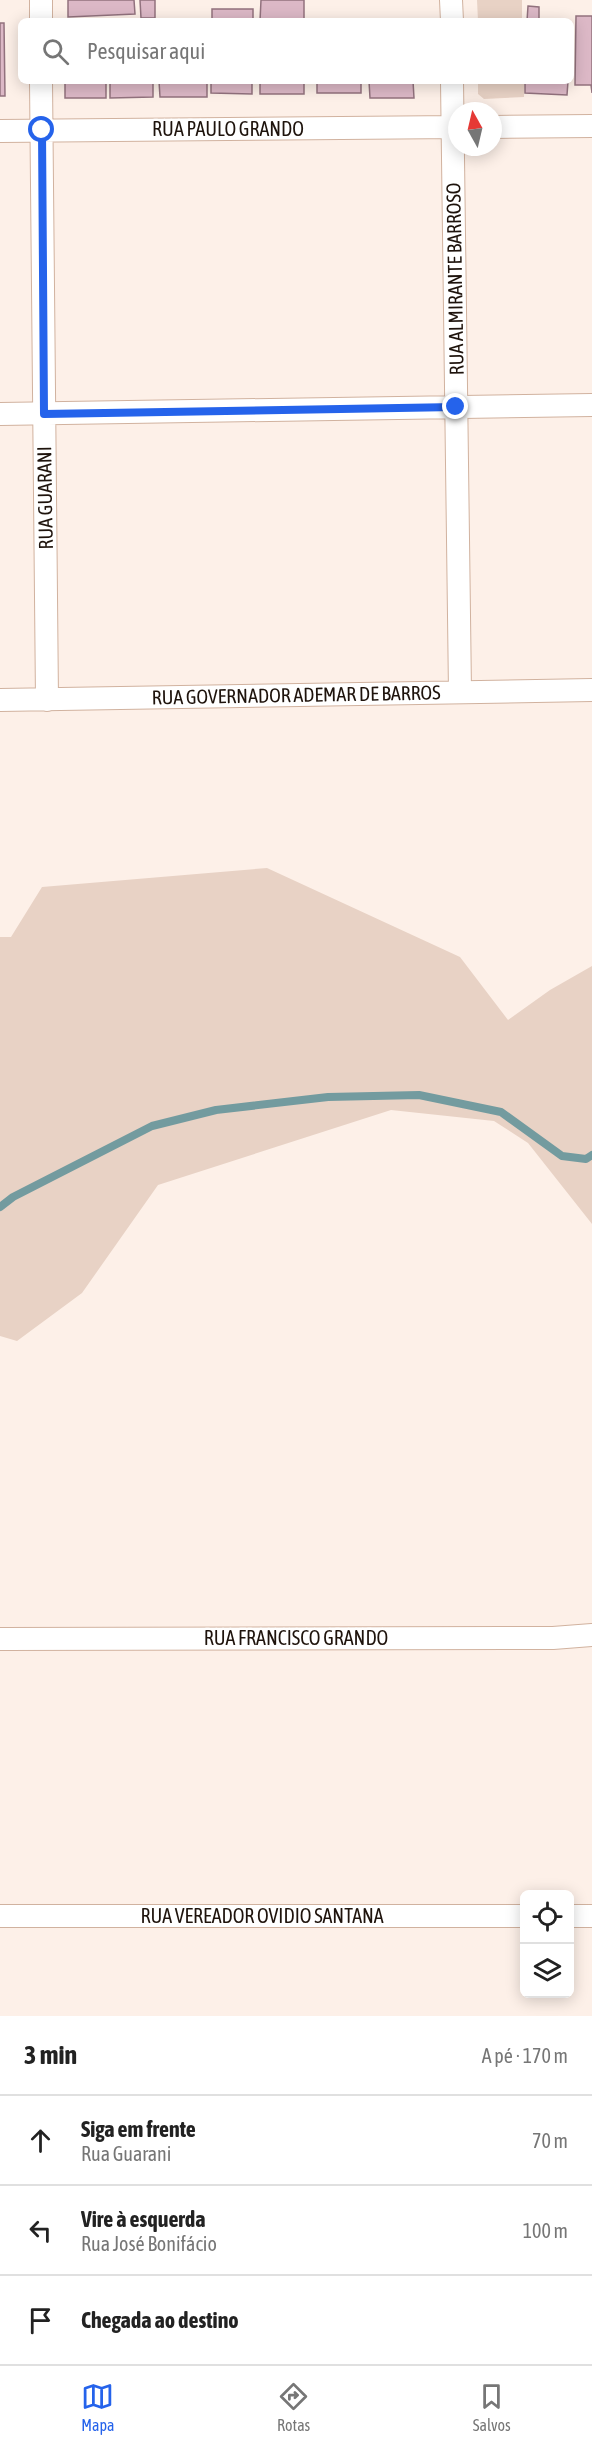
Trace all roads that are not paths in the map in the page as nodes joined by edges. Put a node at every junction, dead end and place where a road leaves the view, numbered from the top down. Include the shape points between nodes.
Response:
1 (41, 0) edge
2 (451, 0) edge
3 (41, 18) edge
4 (452, 18) edge
5 (41, 84) edge
6 (452, 84) edge
7 (453, 102) edge
8 (592, 126) edge
9 (448, 127) edge
10 (502, 127) edge
11 (42, 130) junction
12 (0, 131) edge
13 (455, 156) edge
14 (592, 405) edge
15 (456, 407) junction
16 (0, 414) edge
17 (44, 414) junction
18 (592, 690) edge
19 (460, 693) junction
20 (0, 700) edge
21 (47, 700) junction
22 (592, 1635) edge
23 (0, 1639) edge
24 (0, 1916) edge
25 (520, 1916) edge
26 (574, 1916) edge
27 (592, 1916) edge

1 - 3 street
2 - 4 street
5 - 11 street, RUA GUARANI
6 - 7 street, RUA ALMIRANTE BARROSO
8 - 10 street
9 - 11 street, RUA PAULO GRANDO
11 - 12 street, RUA PAULO GRANDO
11 - 17 street, RUA GUARANI
13 - 15 street, RUA ALMIRANTE BARROSO
14 - 15 street
15 - 17 street
15 - 19 street, RUA ALMIRANTE BARROSO
16 - 17 street
17 - 21 street, RUA GUARANI
18 - 19 street, RUA GOVERNADOR ADEMAR DE BARROS
19 - 21 street, RUA GOVERNADOR ADEMAR DE BARROS
20 - 21 street, RUA GOVERNADOR ADEMAR DE BARROS
22 - 23 street, RUA FRANCISCO GRANDO
24 - 25 street, RUA VEREADOR OVIDIO SANTANA
26 - 27 street

